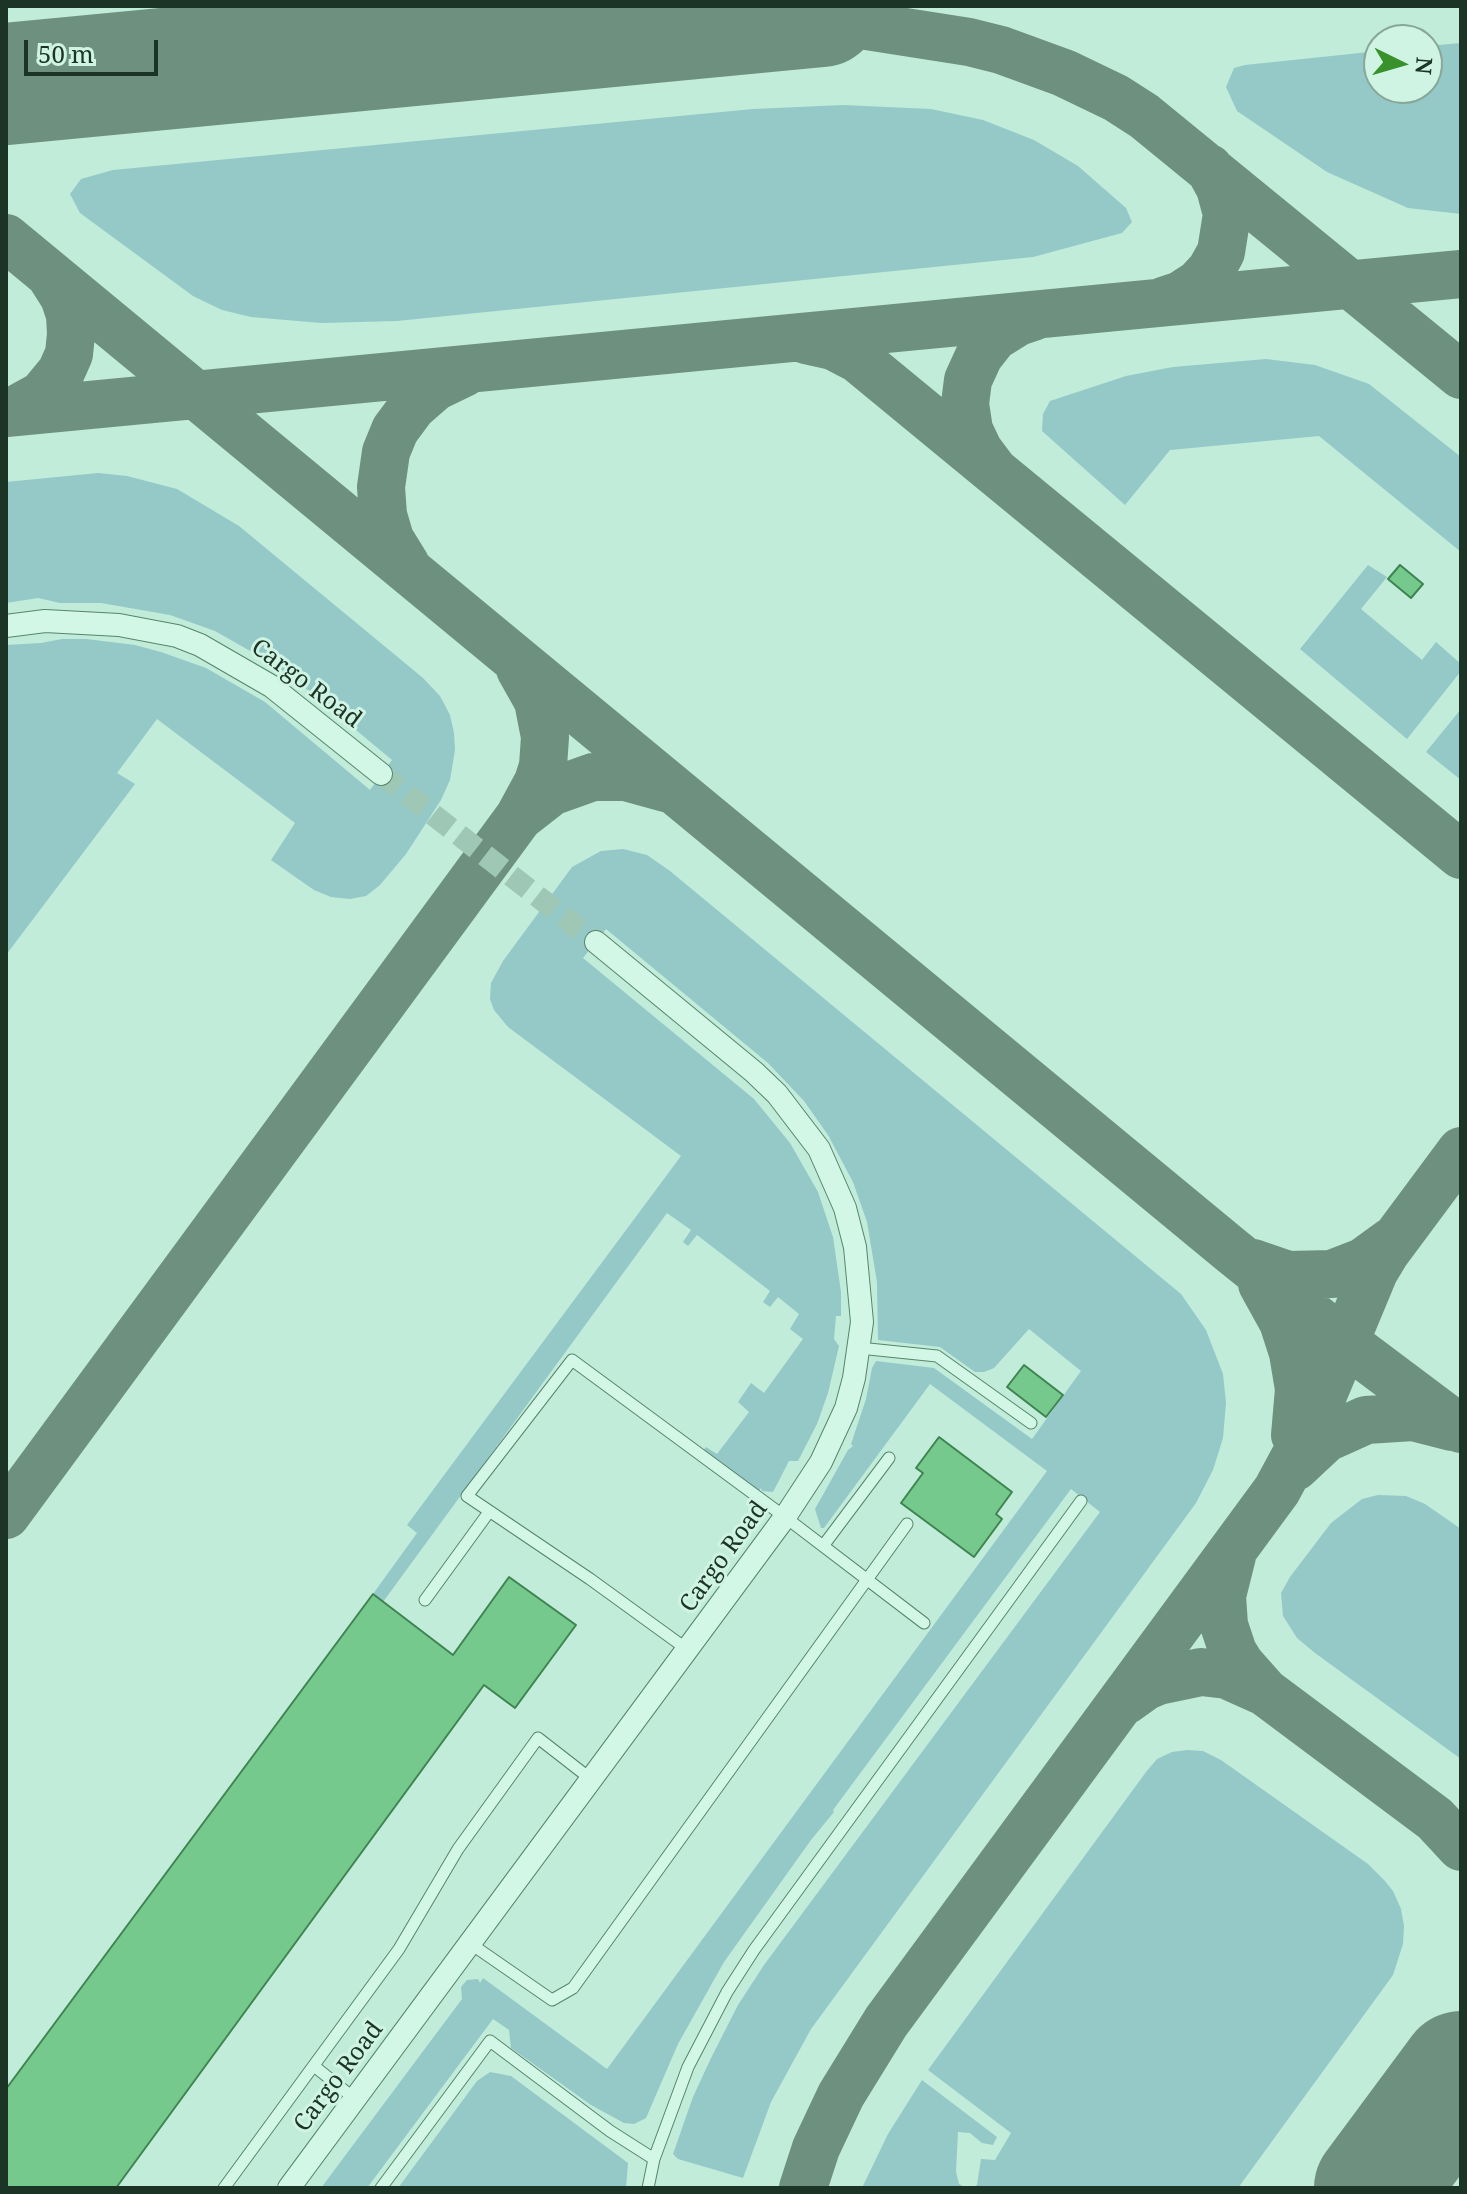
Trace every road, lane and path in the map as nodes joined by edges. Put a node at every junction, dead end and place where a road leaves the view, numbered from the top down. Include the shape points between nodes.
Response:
1 (6, 626) edge
2 (381, 774) tunnel mouth
3 (596, 942) tunnel mouth
4 (859, 1348) junction
5 (1031, 1423) dead end
6 (889, 1458) dead end
7 (1081, 1501) dead end
8 (489, 1512) junction
9 (785, 1517) junction
10 (907, 1524) dead end
11 (823, 1546) junction
12 (866, 1579) junction
13 (425, 1600) dead end
14 (924, 1623) dead end
15 (689, 1650) junction
16 (592, 1780) junction
17 (471, 1944) junction
18 (314, 2066) junction
19 (355, 2099) junction
20 (654, 2159) junction
21 (224, 2188) edge
22 (289, 2188) edge
23 (381, 2188) edge
24 (648, 2188) edge

1 - 2 street, Cargo Road via 45,621 119,625 200,645 271,686
3 - 4 street, Cargo Road via 754,1072 819,1149 855,1247 861,1288
4 - 5 lane via 937,1356
4 - 9 street, Cargo Road via 846,1408 821,1462
6 - 11 lane
7 - 20 lane via 754,1950 688,2067
8 - 9 lane via 467,1496 572,1360
8 - 13 lane
8 - 15 lane
9 - 11 lane
9 - 15 street, Cargo Road
10 - 12 lane
11 - 12 lane
12 - 14 lane
12 - 17 lane via 573,1988 552,2000
15 - 16 street, Cargo Road
16 - 17 street, Cargo Road
16 - 18 lane via 538,1738 458,1849 399,1949
17 - 19 street, Cargo Road
18 - 19 lane
18 - 21 lane
19 - 22 street, Cargo Road
20 - 23 lane via 490,2041
20 - 24 lane

